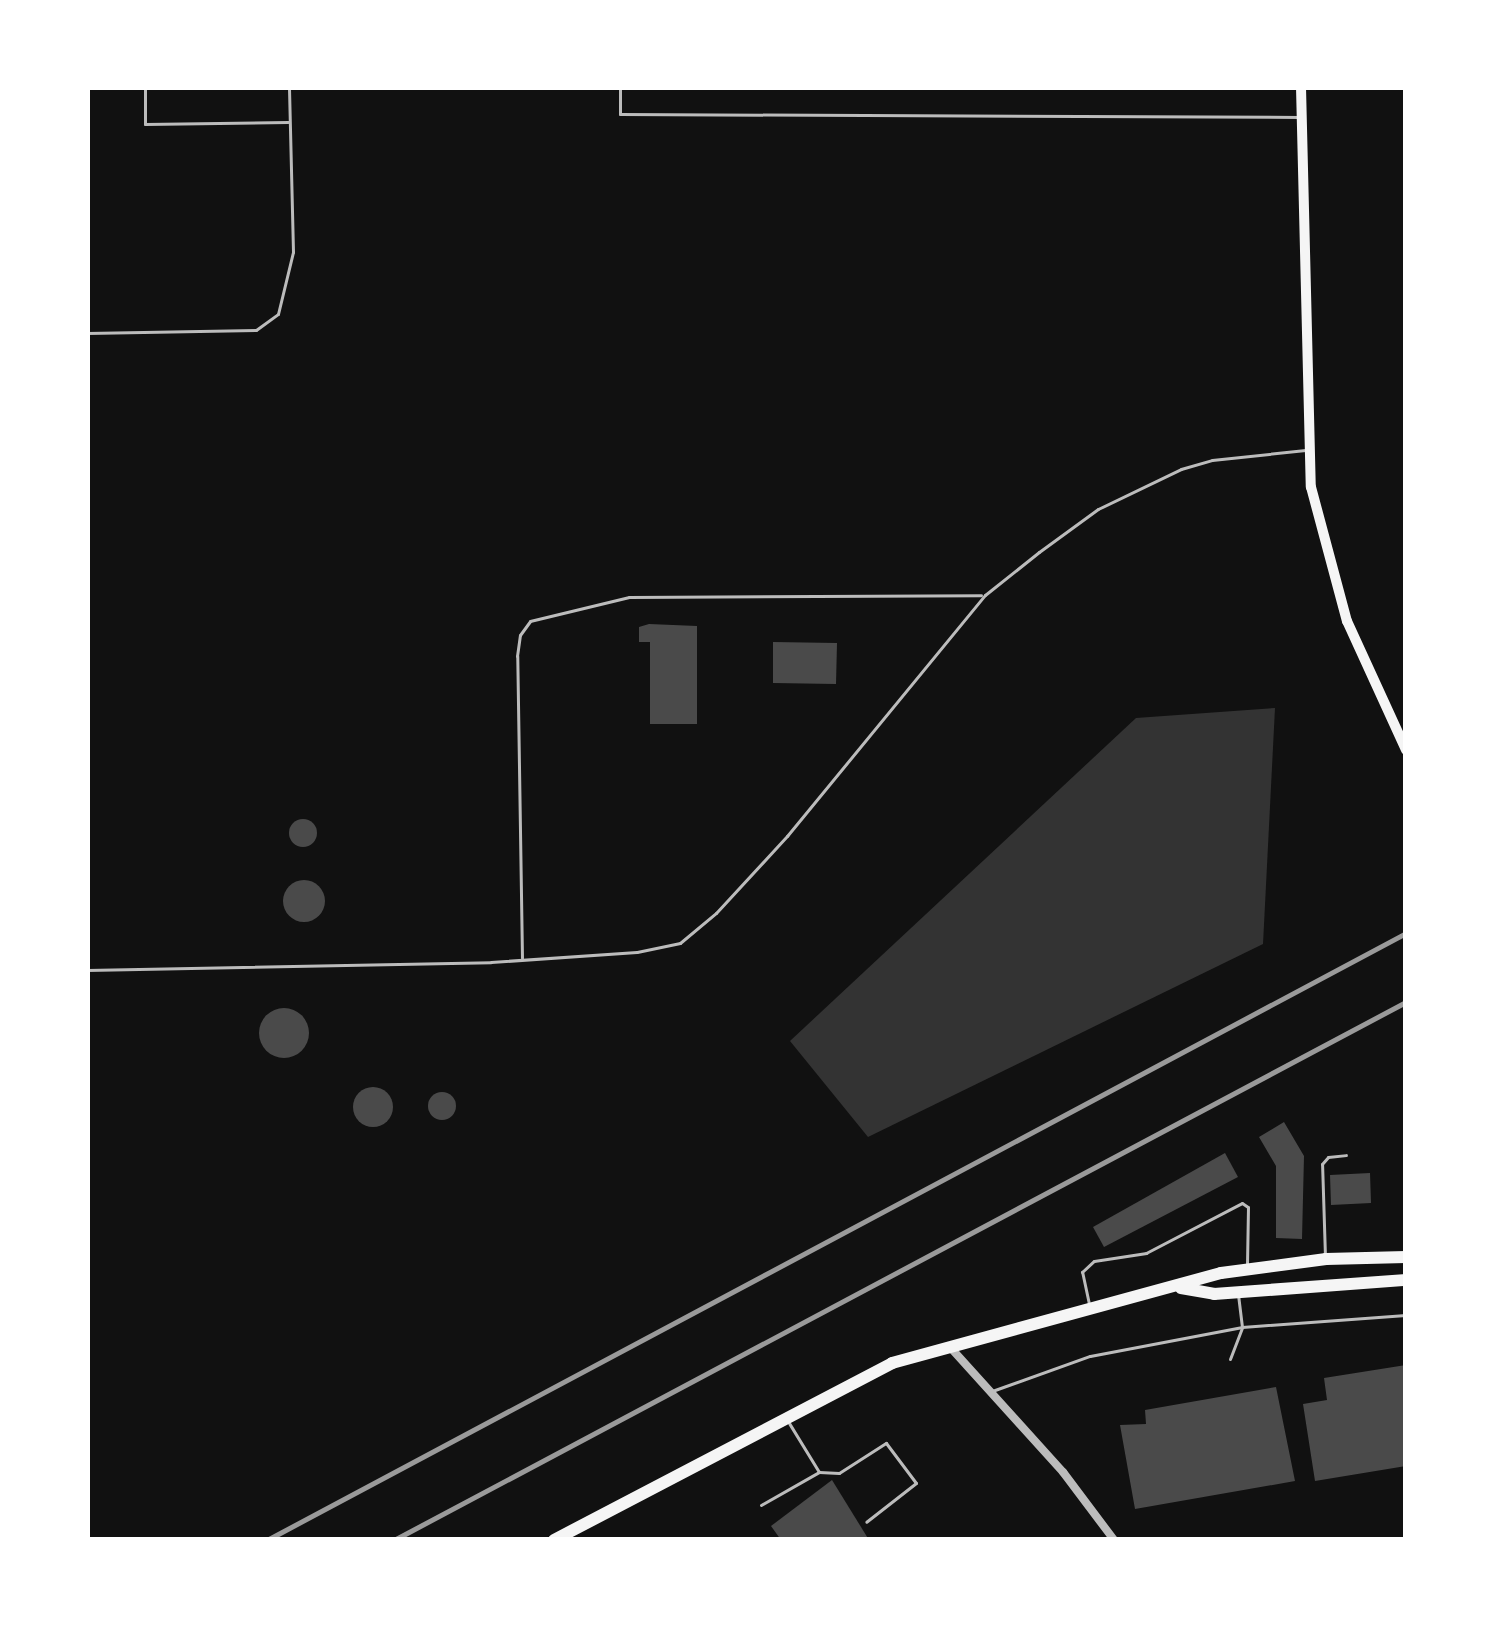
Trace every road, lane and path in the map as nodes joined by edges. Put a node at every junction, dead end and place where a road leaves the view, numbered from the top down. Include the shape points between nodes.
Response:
1 (145, 87) edge
2 (289, 87) edge
3 (620, 87) edge
4 (1301, 87) edge
5 (1301, 117) junction
6 (290, 122) junction
7 (87, 333) edge
8 (1307, 450) junction
9 (985, 595) junction
10 (1406, 750) edge
11 (522, 959) junction
12 (87, 970) edge
13 (1346, 1155) dead end
14 (1406, 1254) edge
15 (1326, 1259) junction
16 (1247, 1271) junction
17 (1406, 1280) edge
18 (1180, 1288) junction
19 (1238, 1292) junction
20 (1090, 1308) junction
21 (1406, 1315) edge
22 (1241, 1327) junction
23 (949, 1346) junction
24 (1230, 1359) dead end
25 (991, 1392) junction
26 (784, 1416) junction
27 (819, 1472) junction
28 (761, 1505) dead end
29 (866, 1522) dead end
30 (554, 1540) edge
31 (1114, 1540) edge

1 - 6 lane via 145,124
2 - 6 lane
3 - 5 lane via 620,114
4 - 5 main road
5 - 8 main road
6 - 7 lane via 292,252 286,295 270,325
8 - 9 lane via 1212,460 1155,479 1097,509
8 - 10 main road via 1334,584
9 - 11 lane via 787,836 697,932 638,952
9 - 11 lane via 629,597 530,621 517,656
11 - 12 lane
13 - 15 lane via 1322,1164
14 - 15 main road
15 - 16 main road
16 - 18 main road
16 - 20 lane via 1242,1203 1146,1253 1094,1262 1082,1272
17 - 19 main road
18 - 19 main road
18 - 20 main road
19 - 22 lane
20 - 23 main road
21 - 22 lane
22 - 24 lane
22 - 25 lane via 1090,1356
23 - 25 street
23 - 26 main road via 892,1363
25 - 31 street
26 - 27 lane
26 - 30 main road
27 - 28 lane
27 - 29 lane via 839,1473 886,1442 916,1484

